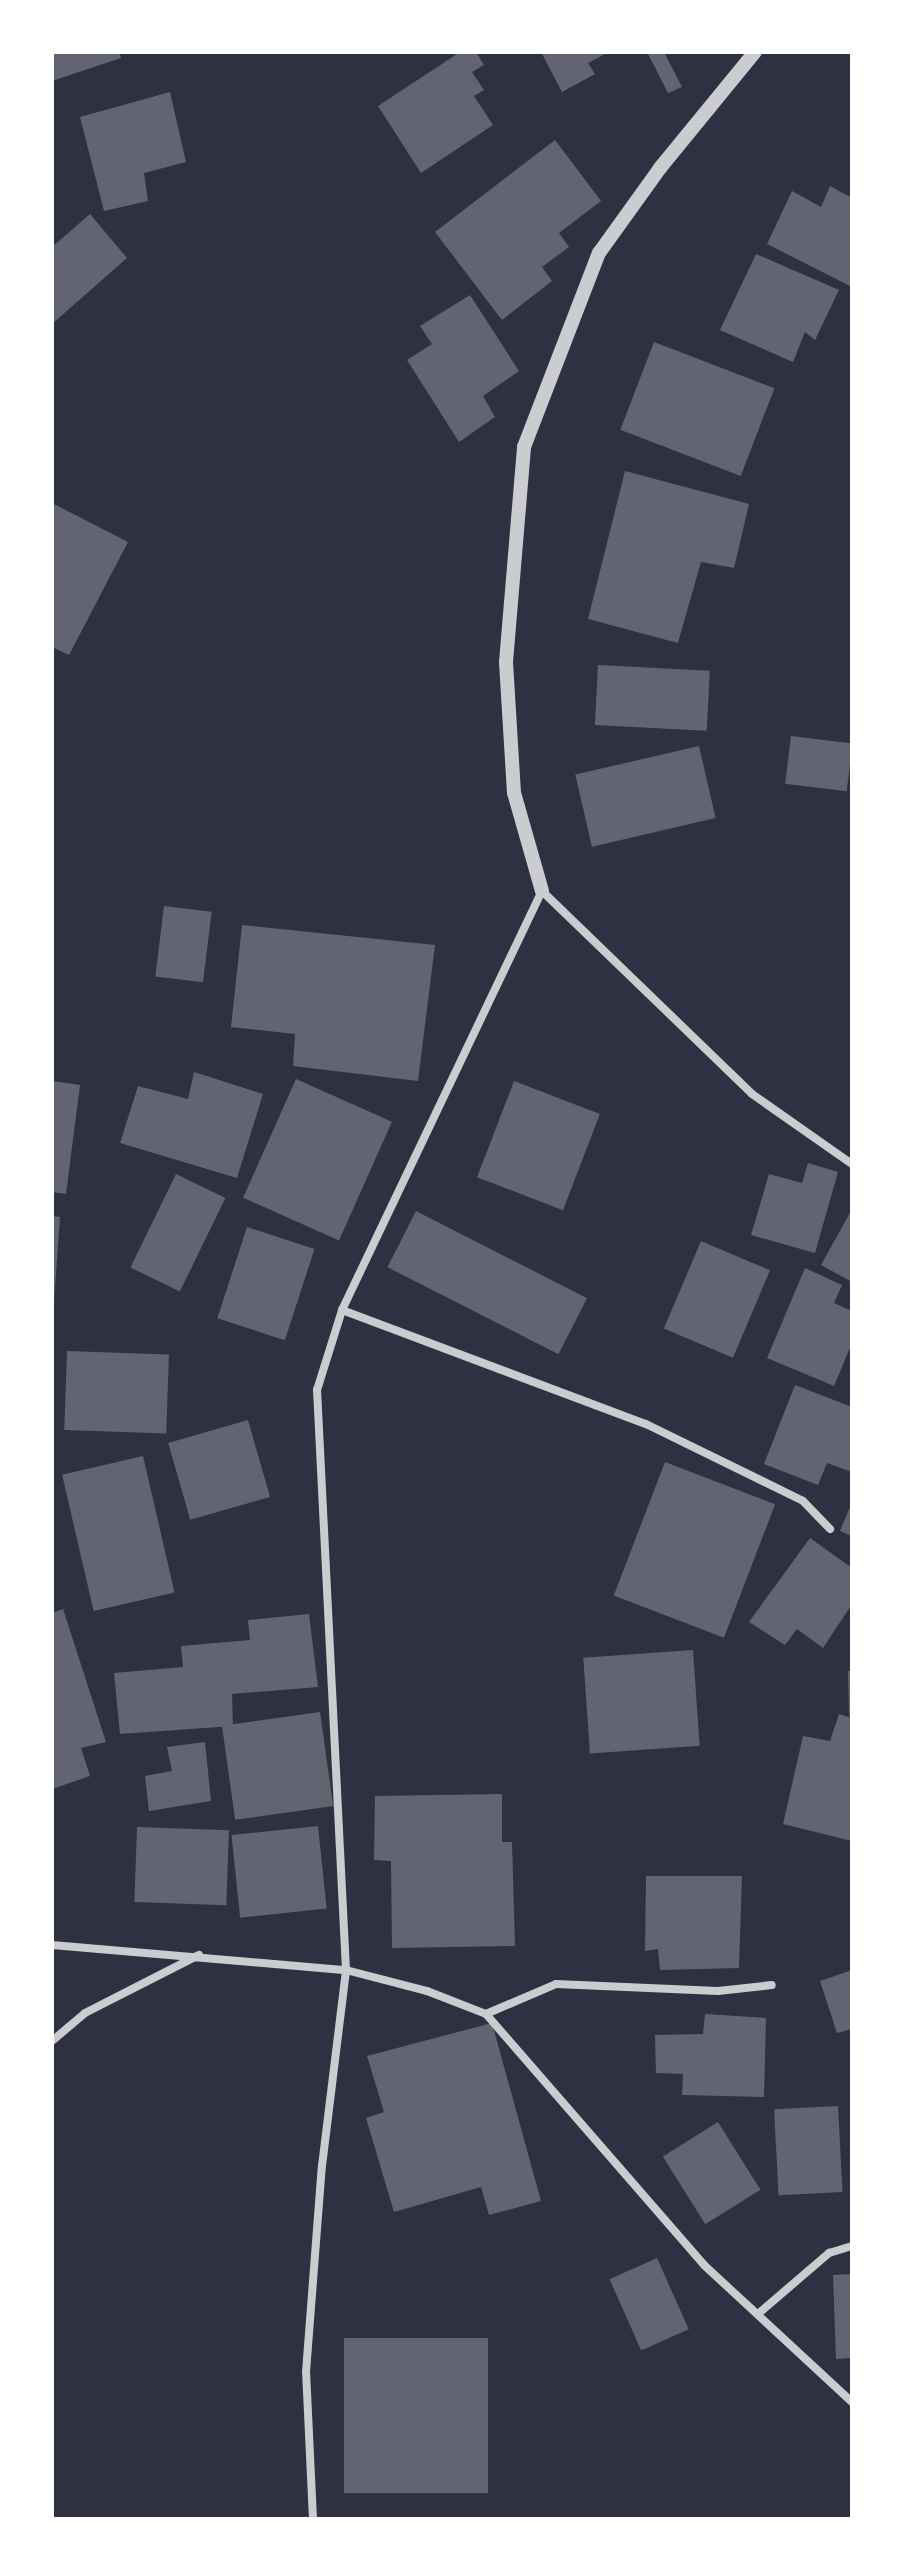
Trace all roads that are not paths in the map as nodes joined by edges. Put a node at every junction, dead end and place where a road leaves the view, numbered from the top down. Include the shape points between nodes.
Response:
1 (755, 52) edge
2 (542, 891) junction
3 (852, 1164) edge
4 (342, 1310) junction
5 (830, 1529) dead end
6 (52, 1945) edge
7 (200, 1955) junction
8 (346, 1970) junction
9 (772, 1985) dead end
10 (486, 2014) junction
11 (52, 2041) edge
12 (852, 2246) edge
13 (758, 2314) junction
14 (852, 2402) edge
15 (313, 2519) edge

1 - 2 street via 599,253 524,447 506,662 514,793
2 - 3 street via 752,1094
2 - 4 street
4 - 5 street via 646,1424 803,1501
4 - 8 street via 317,1390
6 - 7 street
7 - 8 street
7 - 11 street via 85,2013
8 - 10 street via 427,1991
8 - 15 street via 322,2166 306,2372
9 - 10 street via 718,1991 556,1984
10 - 13 street via 704,2265
12 - 13 street via 829,2253
13 - 14 street

